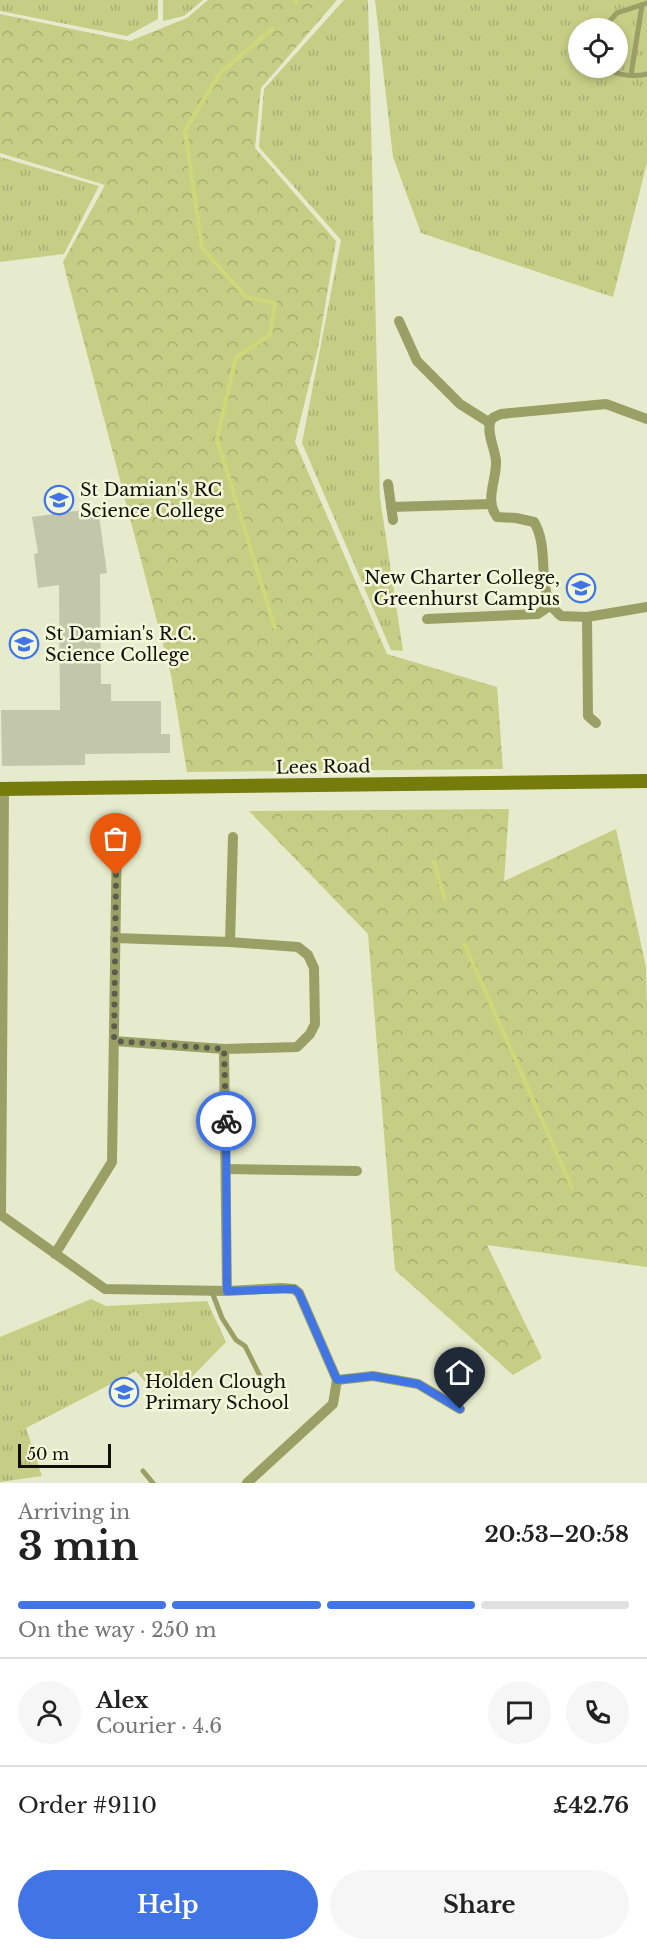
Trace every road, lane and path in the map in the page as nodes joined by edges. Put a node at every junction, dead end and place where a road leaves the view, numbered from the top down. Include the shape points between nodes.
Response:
1 (644, 4) edge
2 (612, 18) edge
3 (647, 74) edge
4 (628, 75) edge
5 (631, 75) junction
6 (399, 321) dead end
7 (647, 419) edge
8 (490, 423) junction
9 (388, 484) dead end
10 (491, 504) junction
11 (391, 507) junction
12 (393, 520) dead end
13 (551, 605) junction
14 (647, 607) edge
15 (586, 617) junction
16 (427, 619) dead end
17 (596, 723) dead end
18 (647, 781) edge
19 (2, 789) edge
20 (117, 833) dead end
21 (233, 837) dead end
22 (2, 935) edge
23 (115, 938) junction
24 (230, 942) junction
25 (114, 1041) junction
26 (224, 1049) junction
27 (2, 1051) edge
28 (226, 1169) junction
29 (357, 1171) dead end
30 (56, 1254) junction
31 (212, 1291) junction
32 (227, 1291) junction
33 (337, 1380) junction
34 (266, 1388) dead end
35 (460, 1409) dead end
36 (143, 1471) dead end
37 (153, 1483) edge
38 (247, 1483) edge

1 - 2 lane
1 - 5 lane
3 - 5 lane
4 - 5 lane
6 - 8 street via 417,361 460,404
7 - 8 street via 606,404 501,414
8 - 10 street via 496,462
9 - 11 street
10 - 11 street
10 - 13 street via 497,517 534,522 540,532
11 - 12 street
13 - 15 street via 561,616
13 - 16 street via 538,614
14 - 15 street
15 - 17 street via 588,716
18 - 19 main road, Lees Road
19 - 22 street
20 - 23 street
21 - 24 street
22 - 27 street
23 - 24 street
23 - 25 street
24 - 26 street via 298,947 308,955 314,968 315,1024 297,1047
25 - 26 street
25 - 30 street via 112,1162
26 - 28 street
27 - 30 street via 1,1215
28 - 29 street
28 - 32 street
30 - 31 street via 105,1289
31 - 32 street
31 - 34 lane via 222,1318 236,1340 245,1346
32 - 33 street via 294,1289 299,1293
33 - 35 street via 373,1376 418,1384
33 - 38 street via 333,1404
36 - 37 lane

